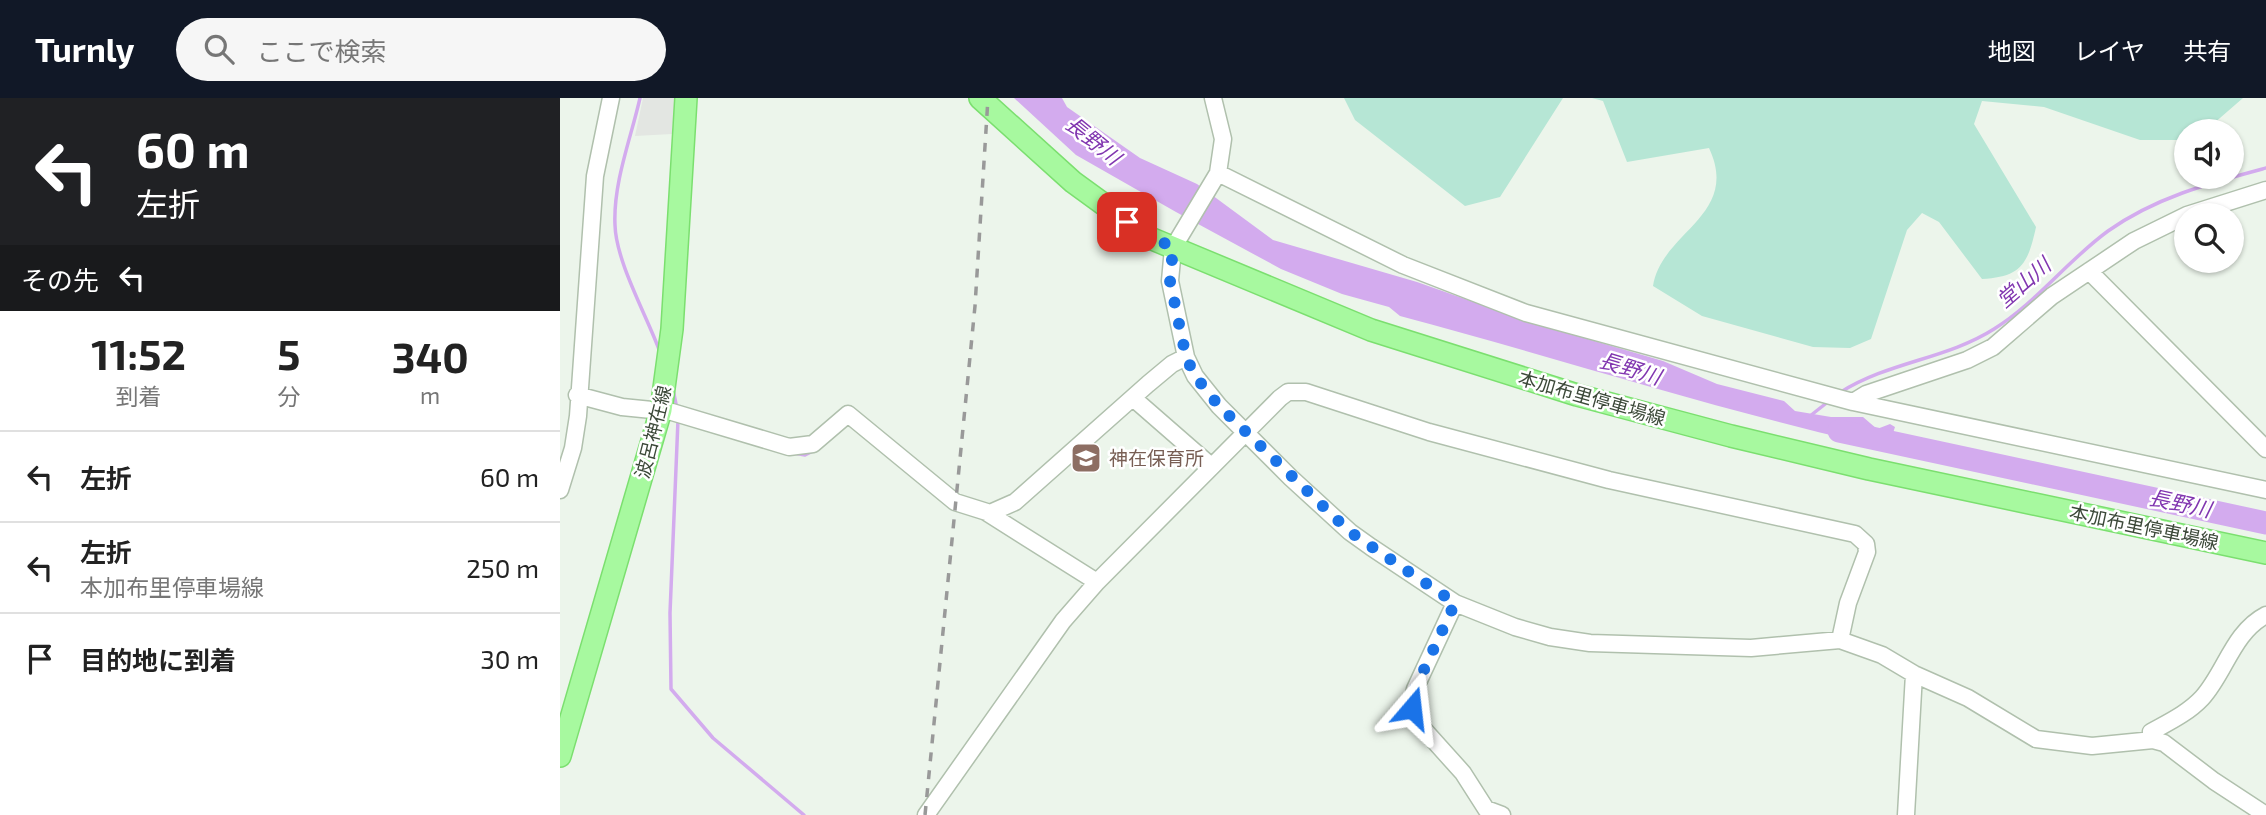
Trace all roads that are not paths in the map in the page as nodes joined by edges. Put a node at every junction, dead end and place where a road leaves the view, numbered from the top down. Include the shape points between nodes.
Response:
1 (611, 98) edge
2 (686, 98) edge
3 (979, 98) edge
4 (1213, 98) edge
5 (1218, 173) junction
6 (2266, 190) edge
7 (1173, 248) junction
8 (2089, 271) junction
9 (1186, 357) junction
10 (578, 396) junction
11 (1133, 398) junction
12 (1853, 402) junction
13 (672, 413) junction
14 (1245, 431) junction
15 (2266, 449) edge
16 (1211, 466) junction
17 (560, 490) edge
18 (2266, 490) edge
19 (985, 512) junction
20 (2266, 553) edge
21 (1097, 582) junction
22 (1455, 603) junction
23 (2266, 615) edge
24 (1840, 639) junction
25 (1914, 674) junction
26 (2153, 740) junction
27 (560, 756) edge
28 (1485, 812) edge
29 (926, 815) edge
30 (1502, 815) edge
31 (1906, 815) edge
32 (2266, 815) edge

1 - 10 street via 595,176
2 - 13 main road, 波呂神在線 via 667,372
3 - 7 main road, 本加布里停車場線 via 1083,190 1150,238
4 - 5 street via 1223,139
5 - 7 street
5 - 12 street via 1403,265 1526,313
6 - 8 street via 2160,226
7 - 9 street via 1170,281
7 - 20 main road, 本加布里停車場線 via 1371,330 1577,395 1869,469
8 - 12 street via 2052,296 1993,348
8 - 15 street
9 - 11 street
9 - 14 street via 1195,376
10 - 13 street
10 - 17 street via 573,448
11 - 16 street
11 - 19 street via 1015,502 998,512
12 - 18 street
13 - 19 street via 800,447 823,437 848,414 955,502
13 - 27 main road, 波呂神在線
14 - 16 street
14 - 22 street via 1350,532
14 - 24 street via 1288,392 1300,391 1429,432 1609,480 1856,534 1867,552
16 - 21 street
19 - 21 street
21 - 29 street via 1063,621
22 - 24 street via 1515,628 1590,643 1751,648
22 - 28 street via 1415,689 1412,708 1419,724 1463,773
23 - 26 street via 2238,641 2202,698 2151,732
24 - 25 street
25 - 26 street via 1968,698 2036,739 2092,746
25 - 31 street
26 - 32 street via 2164,743
28 - 30 street

